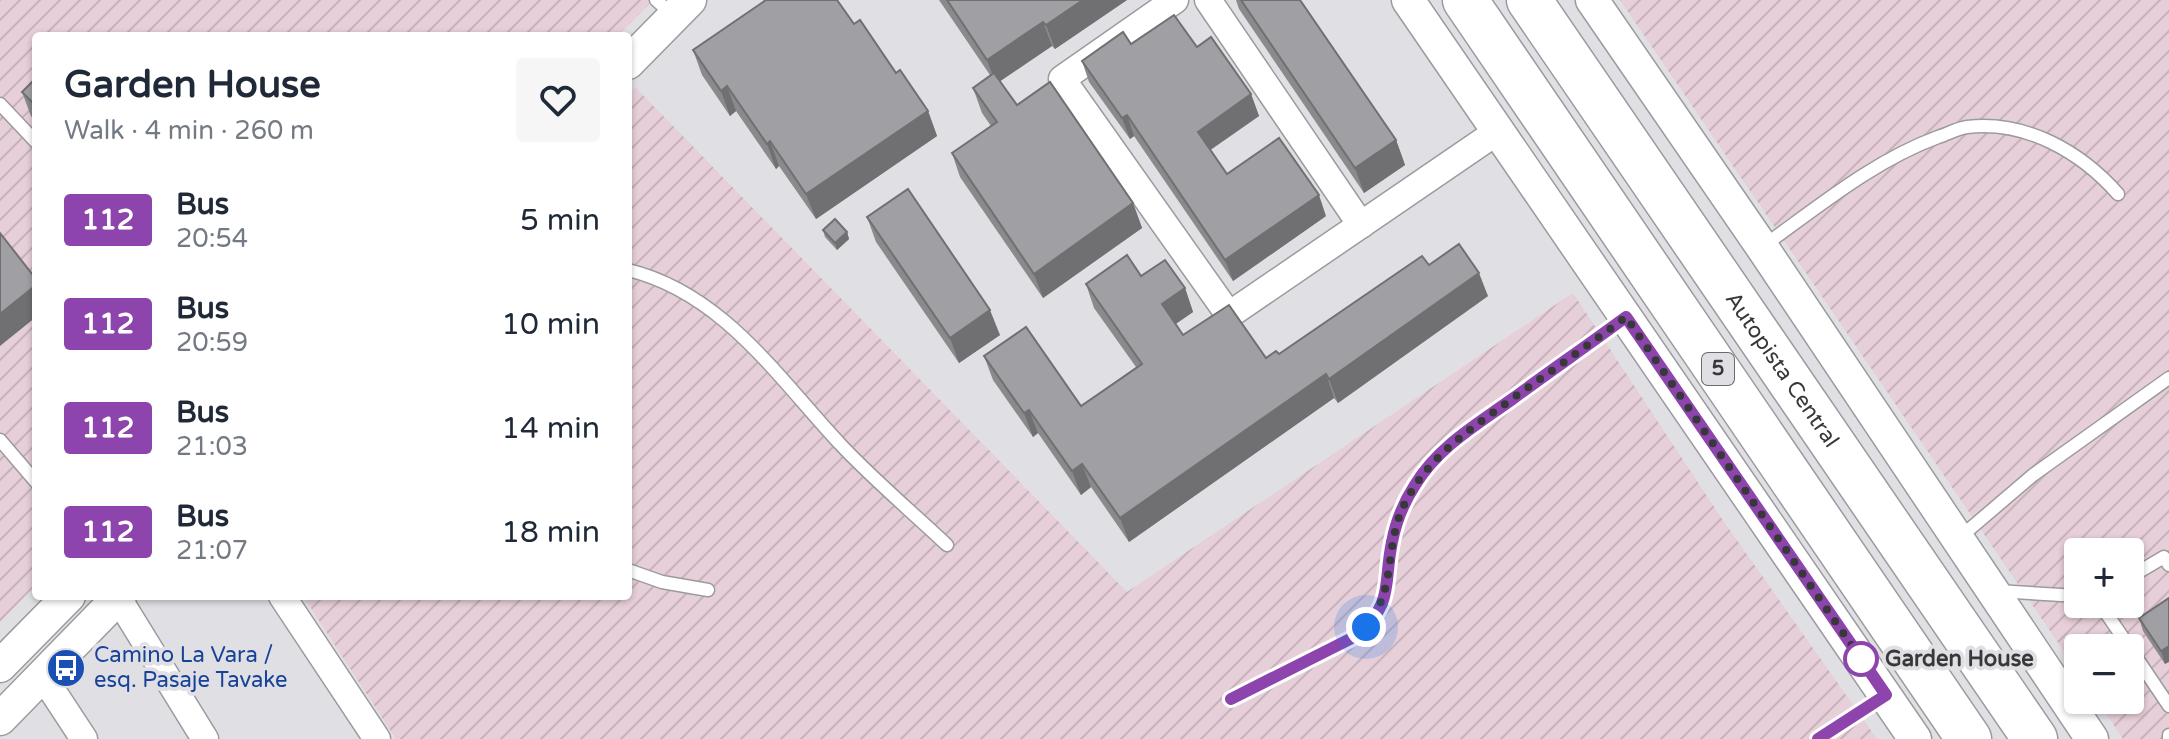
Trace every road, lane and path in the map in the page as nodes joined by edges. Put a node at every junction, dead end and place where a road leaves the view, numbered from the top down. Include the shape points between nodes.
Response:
1 (1175, 0) edge
2 (1208, 0) edge
3 (1408, 0) edge
4 (1465, 0) edge
5 (1529, 0) edge
6 (1592, 0) edge
7 (673, 5) edge
8 (632, 58) edge
9 (0, 104) edge
10 (1498, 131) junction
11 (32, 138) edge
12 (2118, 194) dead end
13 (1361, 225) junction
14 (1762, 247) junction
15 (632, 271) edge
16 (1626, 317) junction
17 (2169, 378) edge
18 (0, 440) edge
19 (32, 477) edge
20 (1958, 539) junction
21 (947, 545) dead end
22 (2169, 565) edge
23 (2144, 569) edge
24 (632, 571) edge
25 (708, 590) dead end
26 (1993, 591) junction
27 (2064, 595) edge
28 (65, 600) edge
29 (116, 600) edge
30 (121, 600) edge
31 (285, 600) edge
32 (0, 666) edge
33 (2144, 669) edge
34 (42, 675) junction
35 (1886, 695) junction
36 (1231, 699) dead end
37 (2169, 706) edge
38 (0, 719) edge
39 (84, 739) edge
40 (205, 739) edge
41 (377, 739) edge
42 (1818, 739) edge
43 (1915, 739) edge
44 (1969, 739) edge
45 (2035, 739) edge
46 (2092, 739) edge

1 - 13 street via 1062,79 1229,315
2 - 13 street
3 - 10 street
4 - 44 highway, 5
5 - 45 highway, Autopista Central / 5
6 - 14 street
7 - 8 street
9 - 11 lane
10 - 13 street
10 - 16 street
12 - 14 lane via 2088,164 2052,142 2010,130 1965,127 1871,170
14 - 20 street
15 - 21 lane via 679,290 738,332 842,447
16 - 35 street
16 - 36 lane via 1430,463 1401,513 1386,595 1366,627
17 - 20 lane via 2033,475
18 - 19 lane
20 - 26 street
22 - 23 lane via 2164,557
24 - 25 lane
26 - 27 lane
26 - 46 street
28 - 32 street
29 - 34 street
30 - 40 street
31 - 41 street
33 - 37 lane
34 - 38 street
34 - 39 street
35 - 42 lane
35 - 43 street

